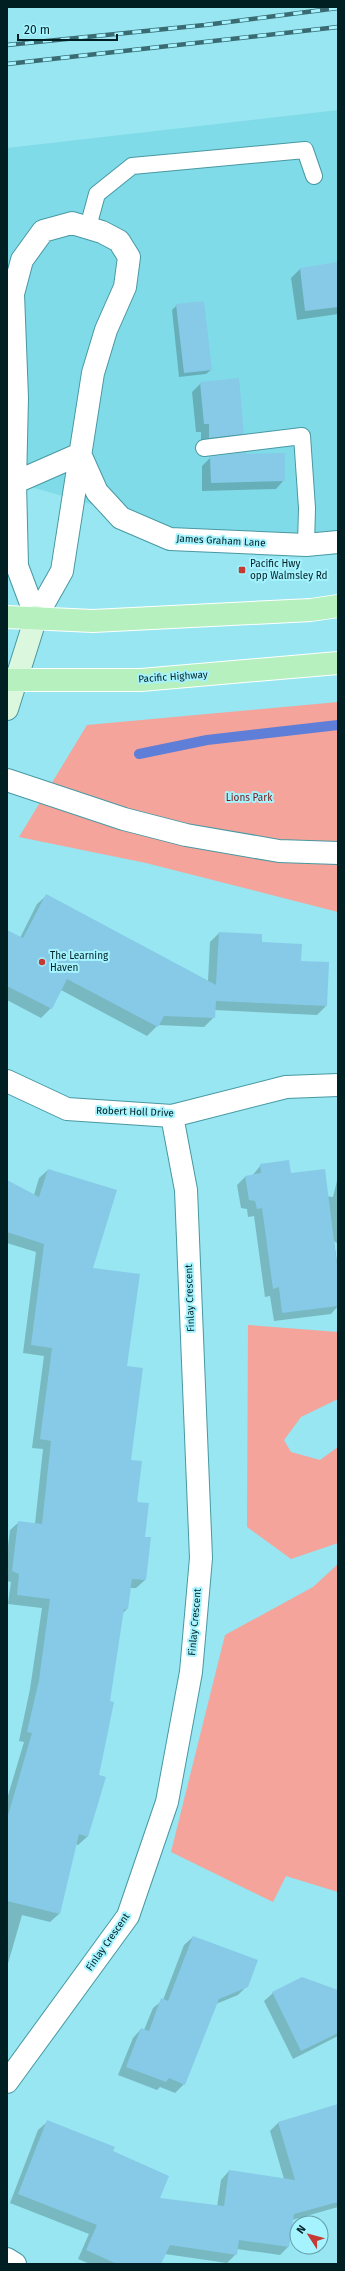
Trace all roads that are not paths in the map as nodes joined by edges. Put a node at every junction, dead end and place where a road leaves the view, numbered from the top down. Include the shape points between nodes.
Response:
1 (314, 176) dead end
2 (88, 227) junction
3 (204, 448) dead end
4 (80, 454) junction
5 (11, 484) edge
6 (338, 542) edge
7 (306, 545) junction
8 (338, 606) edge
9 (7, 617) edge
10 (36, 617) junction
11 (338, 663) edge
12 (12, 680) edge
13 (7, 709) edge
14 (7, 780) edge
15 (338, 853) edge
16 (7, 1081) edge
17 (338, 1085) edge
18 (172, 1116) junction
19 (7, 2082) edge
20 (7, 2259) edge
21 (15, 2264) edge

1 - 2 lane via 305,150 132,166 97,194
2 - 4 street via 119,241 129,257 125,287 106,330 93,373
2 - 5 street via 72,223 43,231 22,260 13,294 17,398
3 - 7 lane via 302,436 307,508
4 - 5 street
4 - 7 street, James Graham Lane via 97,492 121,518 170,539
4 - 10 street via 62,572
5 - 10 street via 17,566
6 - 7 street, James Graham Lane
8 - 10 main road via 311,610 93,621
9 - 10 main road
10 - 12 street
11 - 12 main road, Pacific Highway via 141,680
12 - 13 street
14 - 15 street via 124,819 186,835 279,851
16 - 18 street, Robert Holl Drive via 67,1109
17 - 18 street, Robert Holl Drive via 286,1087
18 - 19 street, Finlay Crescent via 186,1190 202,1558 191,1672 166,1802 128,1916
20 - 21 street

